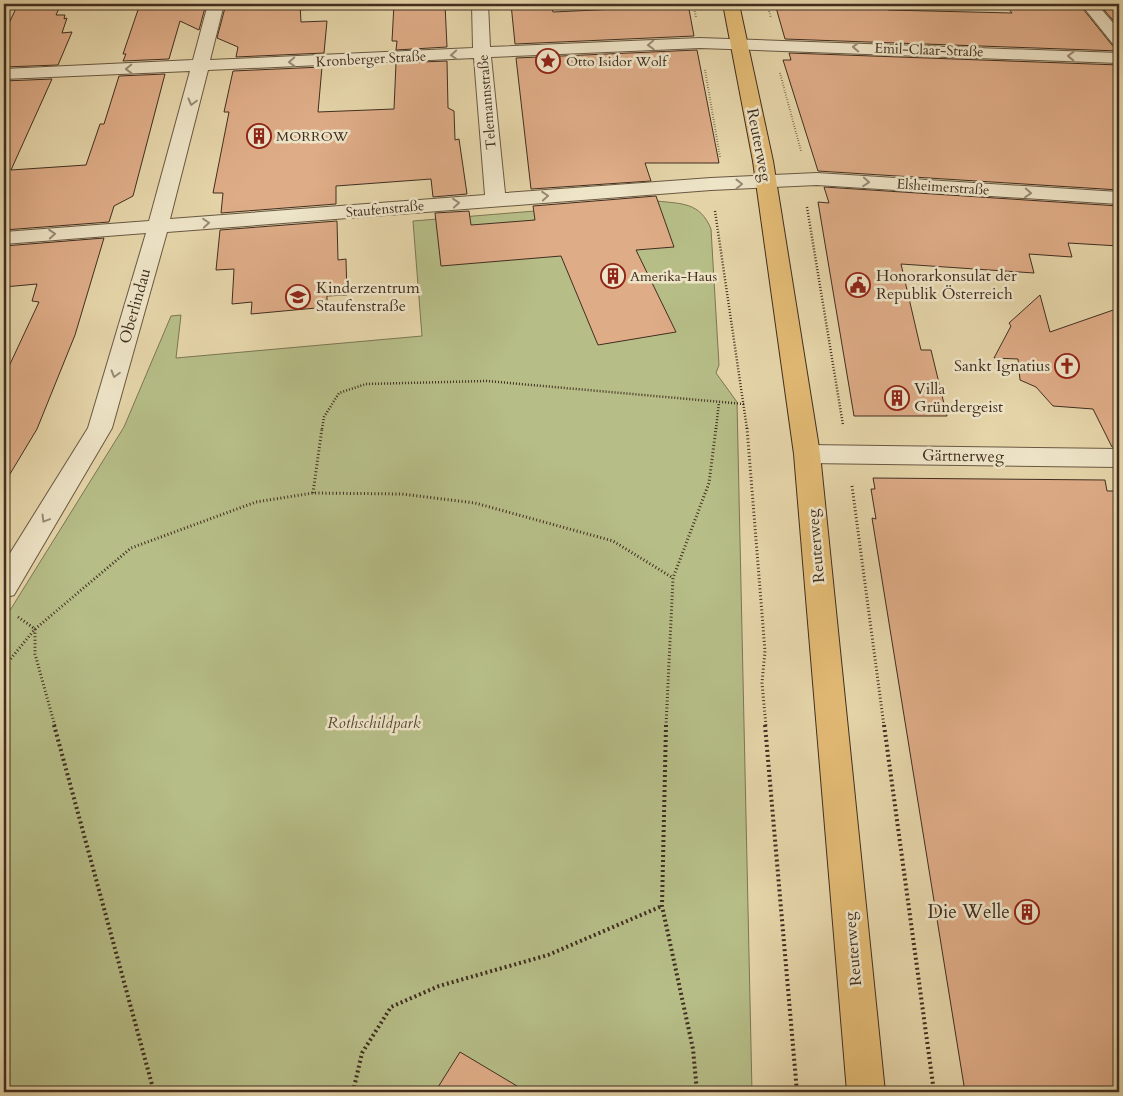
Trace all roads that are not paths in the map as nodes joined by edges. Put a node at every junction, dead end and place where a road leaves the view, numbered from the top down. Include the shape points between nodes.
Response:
1 (216, 4) edge
2 (480, 4) edge
3 (731, 4) edge
4 (1089, 4) edge
5 (1119, 40) edge
6 (739, 43) junction
7 (482, 53) junction
8 (1119, 58) edge
9 (201, 66) junction
10 (4, 74) edge
11 (766, 183) junction
12 (1119, 198) edge
13 (496, 200) junction
14 (158, 227) junction
15 (4, 238) edge
16 (807, 454) junction
17 (1119, 458) edge
18 (4, 587) edge
19 (866, 1092) edge

1 - 9 street, Oberlindau
2 - 7 street, Telemannstraße
3 - 6 main road, Reuterweg
4 - 5 street
6 -> 7 street, Kronberger Straße
8 -> 6 street, Emil-Claar-Straße
6 - 11 main road, Reuterweg
7 -> 9 street, Kronberger Straße
7 - 13 street, Telemannstraße
9 -> 10 street, Kronberger Straße
9 -> 14 street, Oberlindau
11 -> 12 street, Elsheimerstraße via 817,179
13 -> 11 street, Staufenstraße
11 - 16 main road, Reuterweg
14 -> 13 street, Staufenstraße
15 -> 14 street, Staufenstraße
14 -> 18 street, Oberlindau via 100,428
16 - 17 street, Gärtnerweg
16 - 19 main road, Reuterweg

